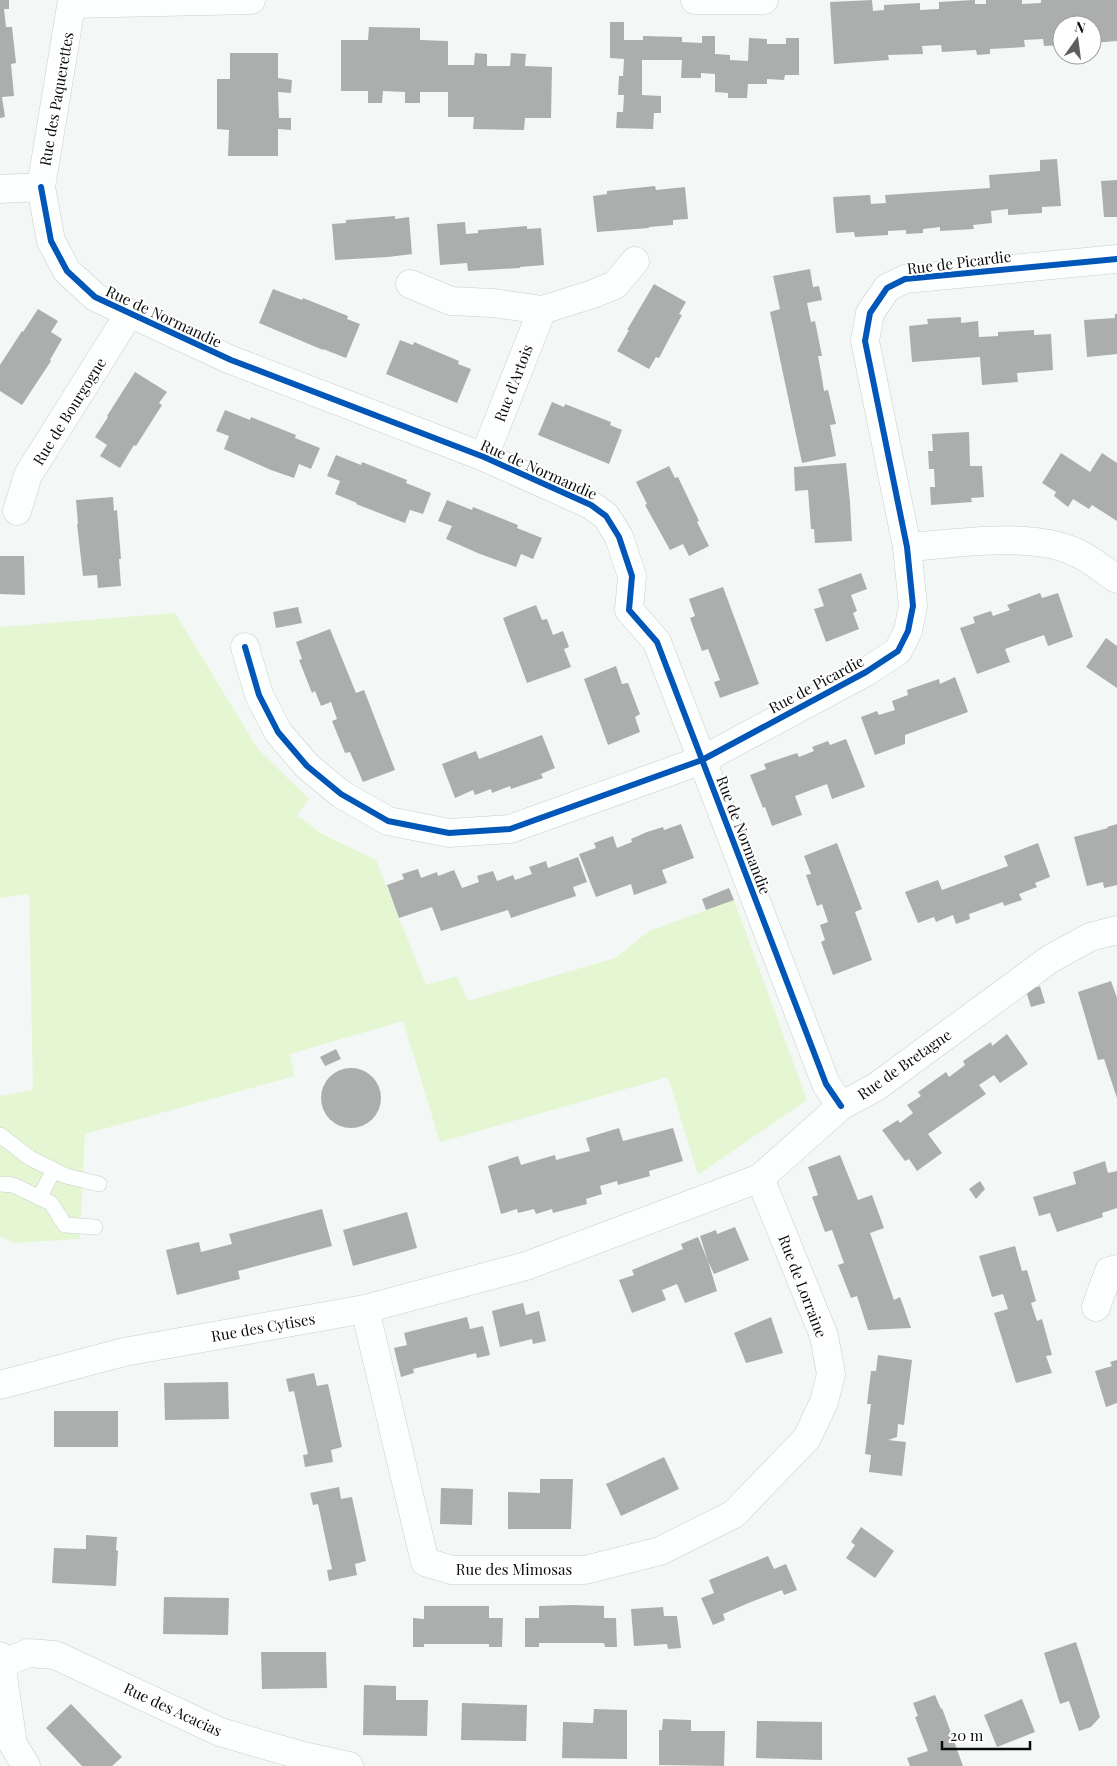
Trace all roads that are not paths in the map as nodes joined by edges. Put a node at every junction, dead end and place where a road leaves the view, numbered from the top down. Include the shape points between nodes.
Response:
1 (251, 0) edge
2 (695, 0) edge
3 (764, 0) edge
4 (170, 1) edge
5 (72, 2) edge
6 (41, 187) junction
7 (0, 189) edge
8 (1117, 259) edge
9 (635, 261) dead end
10 (410, 284) dead end
11 (542, 310) junction
12 (129, 314) junction
13 (484, 457) junction
14 (17, 511) dead end
15 (907, 547) junction
16 (1117, 579) edge
17 (245, 647) dead end
18 (702, 760) junction
19 (1117, 930) edge
20 (841, 1106) junction
21 (0, 1135) edge
22 (54, 1170) junction
23 (760, 1178) junction
24 (0, 1184) edge
25 (99, 1184) dead end
26 (39, 1198) junction
27 (94, 1227) dead end
28 (526, 1266) joint
29 (1117, 1269) edge
30 (1096, 1307) dead end
31 (365, 1308) junction
32 (0, 1385) edge
33 (734, 1514) joint
34 (1, 1660) edge
35 (13, 1753) edge
36 (349, 1766) edge

1 - 4 street
2 - 3 street
4 - 5 street
5 - 6 street, Rue des Paquerettes
6 - 7 street, Rue des Paquerettes
6 - 12 street, Rue de Normandie via 51,242 67,271 95,297
8 - 15 street, Rue de Picardie via 905,279 887,288 870,314 865,341
9 - 11 street via 615,285
10 - 11 street via 451,302 493,303
11 - 13 street, Rue d'Artois
12 - 13 street, Rue de Normandie via 231,360
12 - 14 street, Rue de Bourgogne via 28,475
13 - 18 street, Rue de Normandie via 591,505 606,516 619,537 632,576 629,610 656,642
15 - 16 street via 1016,540 1050,544 1075,552
15 - 18 street, Rue de Picardie via 913,606 908,631 898,651 866,672
17 - 18 street, Rue de Picardie via 259,695 278,732 307,766 341,794 388,821 449,833 510,829
18 - 20 street, Rue de Normandie via 826,1084
19 - 20 street, Rue de Bretagne via 1090,937 1050,959 876,1087
20 - 23 street, Rue de Bretagne
21 - 22 lane via 30,1158
22 - 25 lane
22 - 26 lane
23 - 28 street, Rue de Bretagne
23 - 33 street, Rue de Lorraine via 824,1336 831,1374 824,1402 807,1438
24 - 26 lane via 13,1185
26 - 27 lane via 51,1203 65,1225
28 - 31 street, Rue des Cytises
29 - 30 street via 1109,1271
31 - 32 street, Rue des Cytises via 124,1352
31 - 33 street, Rue des Mimosas via 425,1562 452,1570 585,1570 660,1551
34 - 35 street
34 - 36 street, Rue des Acacias via 28,1653 55,1655 220,1732

